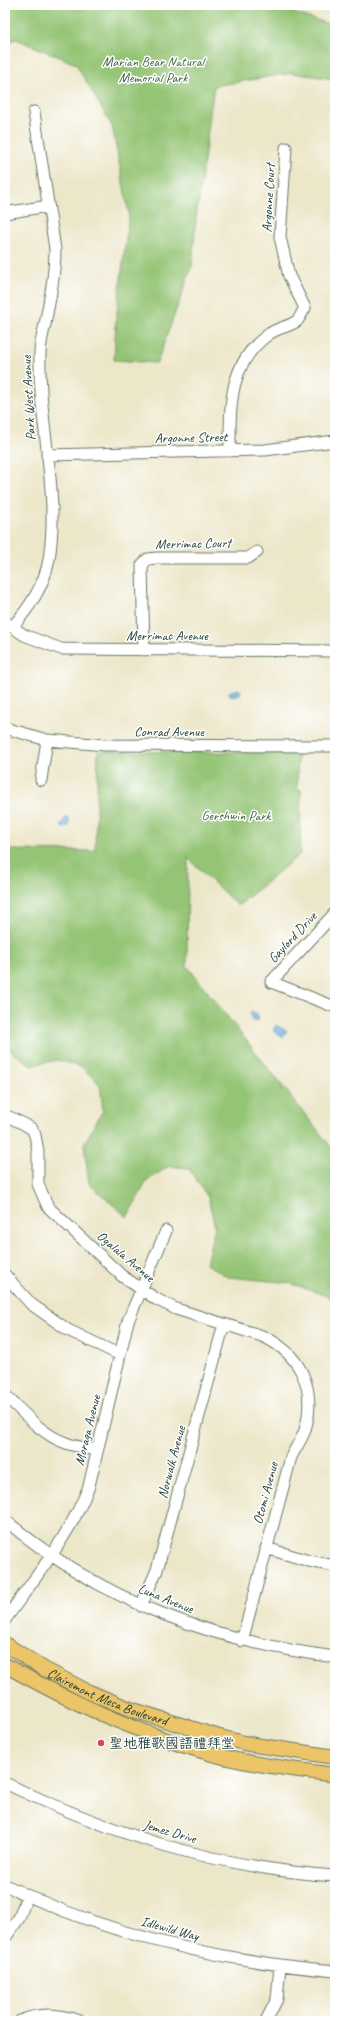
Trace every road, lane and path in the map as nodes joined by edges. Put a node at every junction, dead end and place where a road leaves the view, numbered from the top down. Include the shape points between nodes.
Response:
1 (34, 112) dead end
2 (286, 148) dead end
3 (48, 206) junction
4 (5, 213) edge
5 (335, 441) edge
6 (230, 452) junction
7 (46, 456) junction
8 (257, 552) dead end
9 (9, 624) edge
10 (144, 650) junction
11 (335, 651) edge
12 (5, 728) edge
13 (47, 740) junction
14 (335, 746) edge
15 (41, 780) dead end
16 (335, 913) edge
17 (335, 1007) edge
18 (5, 1115) edge
19 (166, 1231) dead end
20 (5, 1275) edge
21 (141, 1289) junction
22 (224, 1324) junction
23 (120, 1355) junction
24 (292, 1358) joint
25 (5, 1395) edge
26 (97, 1450) junction
27 (5, 1520) edge
28 (266, 1548) junction
29 (52, 1554) junction
30 (335, 1566) edge
31 (141, 1606) junction
32 (5, 1620) edge
33 (242, 1641) junction
34 (5, 1644) edge
35 (335, 1657) edge
36 (5, 1665) edge
37 (335, 1757) edge
38 (335, 1775) edge
39 (5, 1783) edge
40 (335, 1876) edge
41 (5, 1885) edge
42 (27, 1896) junction
43 (5, 1938) edge
44 (280, 1966) junction
45 (335, 1971) edge
46 (20, 2021) edge
47 (80, 2021) edge
48 (266, 2021) edge

1 - 3 street, Park West Avenue
2 - 6 street, Argonne Court via 280,237 289,276 304,308 298,321 274,330 255,344 236,377 230,402
3 - 4 street
3 - 7 street, Park West Avenue via 55,249 55,269 40,351 40,391
5 - 6 street, Argonne Street
6 - 7 street, Argonne Street
7 - 9 street, Park West Avenue via 53,520 49,560 40,588 23,616
8 - 10 street, Merrimac Court via 248,558 148,559 142,565
9 - 10 street, Merrimac Avenue via 24,635 61,649
10 - 11 street, Merrimac Avenue
12 - 13 street, Conrad Avenue
13 - 14 street, Conrad Avenue via 105,745
13 - 15 street
16 - 17 street, Gaylord Drive via 271,982
18 - 21 street, Ogalala Avenue via 24,1124 35,1135 38,1151 38,1184 48,1207 122,1276
19 - 21 street, Moraga Avenue
20 - 23 street via 31,1304 68,1330
21 - 22 street, Ogalala Avenue via 176,1309
21 - 23 street, Moraga Avenue via 128,1321
22 - 24 street, Ogalala Avenue via 274,1341
22 - 31 street, Norwalk Avenue via 157,1570
23 - 26 street, Moraga Avenue
24 - 28 street, Otomi Avenue via 301,1369 309,1403 304,1430 291,1457
25 - 26 street via 52,1436 66,1443
26 - 29 street, Moraga Avenue via 82,1504
27 - 29 street, Luna Avenue
28 - 30 street via 309,1562
28 - 33 street, Otomi Avenue
29 - 31 street, Luna Avenue via 93,1581
29 - 32 street, Moraga Avenue
31 - 33 street, Luna Avenue
33 - 35 street, Luna Avenue
34 - 37 main road, Clairemont Mesa Boulevard via 44,1669 130,1709 248,1744
36 - 38 main road, Clairemont Mesa Boulevard via 37,1683 125,1724 204,1751 244,1762
39 - 40 street, Jemez Drive via 88,1820 150,1842 227,1862 298,1874
41 - 42 street, Idlewild Way
42 - 43 street via 19,1918
42 - 44 street, Idlewild Way via 106,1926 159,1942
44 - 45 street, Idlewild Way
44 - 48 street via 277,1999
46 - 47 street via 50,2014

